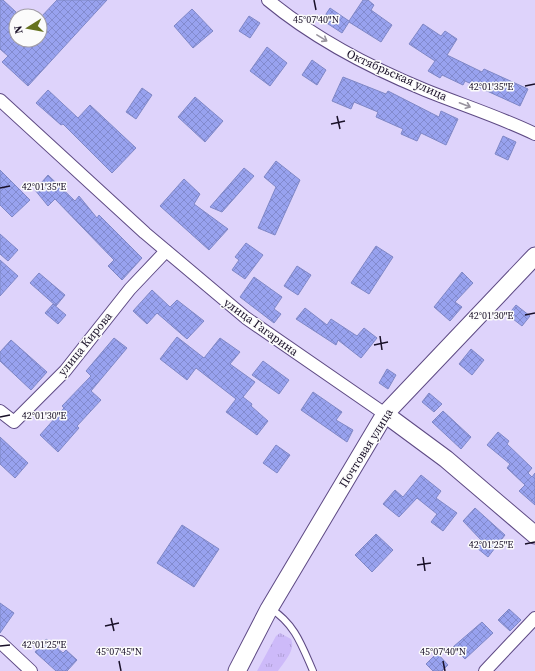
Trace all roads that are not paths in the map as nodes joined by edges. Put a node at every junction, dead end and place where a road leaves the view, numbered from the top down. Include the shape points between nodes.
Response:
1 (268, 0) edge
2 (0, 100) edge
3 (535, 134) edge
4 (166, 251) junction
5 (535, 256) edge
6 (0, 411) edge
7 (385, 414) junction
8 (535, 536) edge
9 (269, 609) junction
10 (535, 618) edge
11 (0, 642) edge
12 (31, 671) edge
13 (237, 671) edge
14 (313, 671) edge
15 (485, 671) edge

1 -> 3 street, Октябрьская улица via 295,22 355,58
2 - 4 street, улица Гагарина
4 - 6 street, улица Кирова via 130,289 65,371 14,422
4 - 7 street, улица Гагарина via 246,318
5 - 7 main road, Почтовая улица
7 - 8 main road, улица Гагарина via 446,459
7 - 9 main road, Почтовая улица
9 - 13 main road, Почтовая улица
9 - 14 lane via 283,617 298,636
10 - 15 street
11 - 12 street

